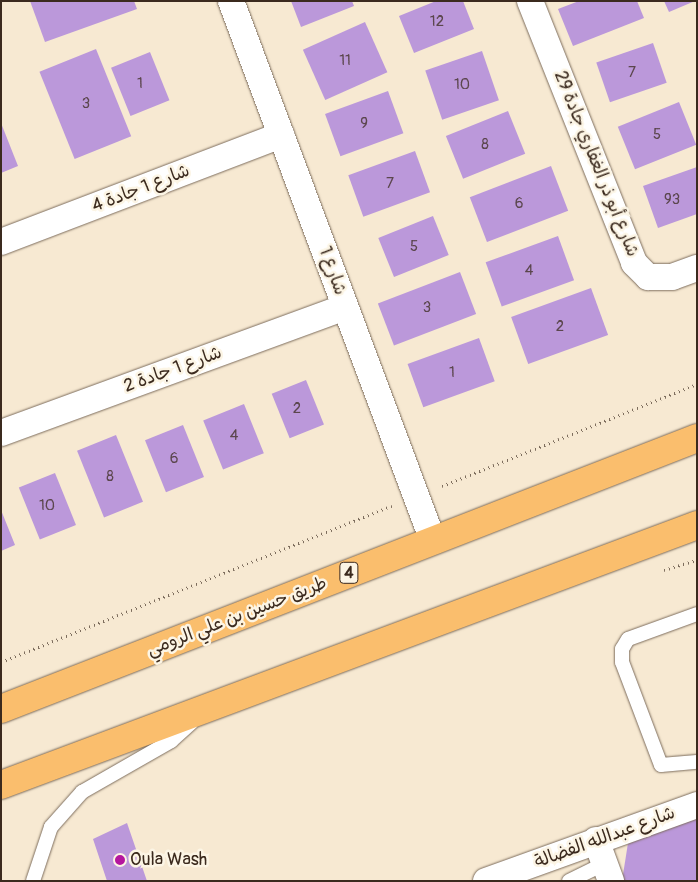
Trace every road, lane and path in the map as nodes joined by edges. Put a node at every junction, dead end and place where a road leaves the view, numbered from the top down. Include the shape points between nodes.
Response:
1 (230, 1) edge
2 (530, 1) edge
3 (281, 136) junction
4 (1, 242) edge
5 (697, 268) edge
6 (345, 307) junction
7 (697, 384) edge
8 (1, 433) edge
9 (697, 438) edge
10 (416, 496) junction
11 (697, 525) edge
12 (433, 541) junction
13 (697, 614) edge
14 (1, 662) edge
15 (209, 708) junction
16 (1, 709) edge
17 (697, 762) edge
18 (1, 785) edge
19 (697, 805) edge
20 (604, 861) edge
21 (33, 881) edge
22 (486, 881) edge
23 (568, 881) edge

1 - 3 street, شارع 1
2 - 5 street, شارع أبو ذر الغفاري جادة 29 via 634,263 648,277 672,277
3 - 4 street, شارع 1 جادة 4
3 - 6 street, شارع 1
6 - 8 street, شارع 1 جادة 2
6 - 10 street, شارع 1
7 - 10 path
9 - 12 highway, طريق حسين بن علي الرومي / 4
10 - 12 street, شارع 1
10 - 14 path
11 - 15 highway
12 - 16 highway, طريق حسين بن علي الرومي / 4
13 - 17 lane via 628,639 622,649 622,662 661,765
15 - 18 highway
15 - 21 lane via 170,740 82,792 51,827
19 - 20 street, شارع عبدالله الفضالة
20 - 22 street, شارع عبدالله الفضالة
20 - 23 lane

